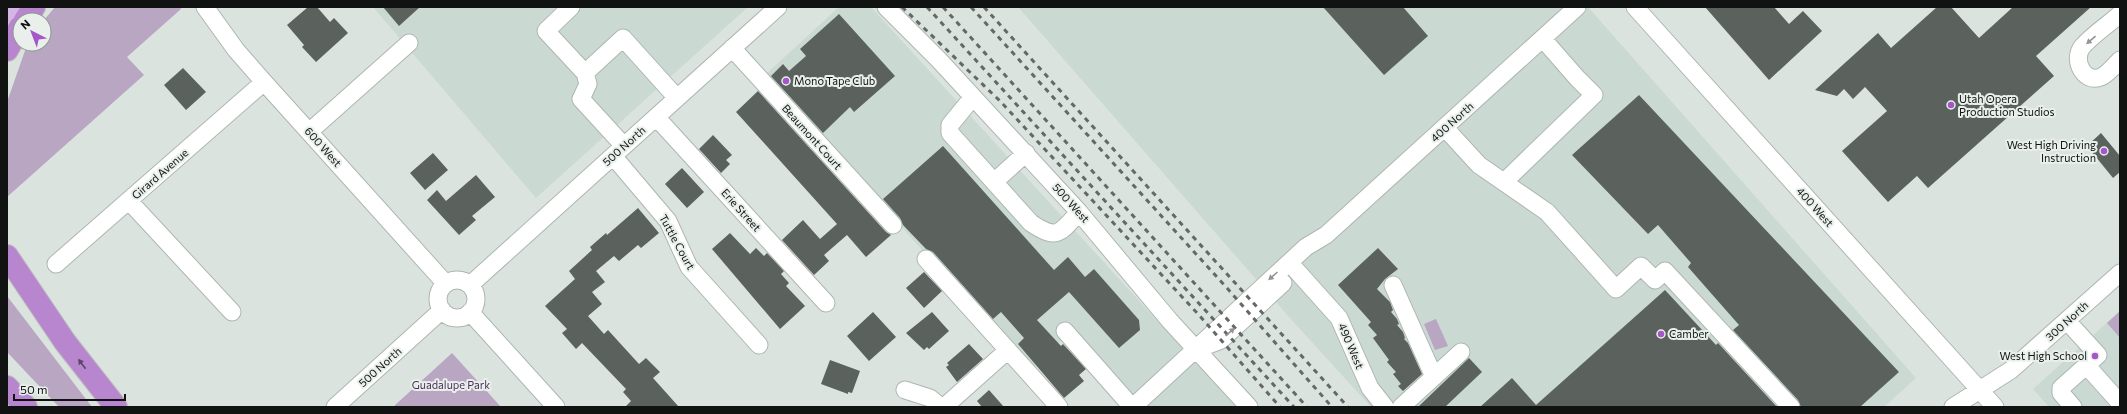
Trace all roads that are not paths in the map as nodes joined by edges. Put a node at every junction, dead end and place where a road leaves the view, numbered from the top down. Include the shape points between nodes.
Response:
1 (16, 7) edge
2 (205, 7) edge
3 (571, 7) edge
4 (778, 7) edge
5 (886, 7) edge
6 (1577, 7) edge
7 (1635, 7) edge
8 (2120, 14) edge
9 (7, 15) edge
10 (1543, 39) junction
11 (12, 41) edge
12 (409, 43) dead end
13 (732, 48) junction
14 (7, 50) edge
15 (2120, 60) edge
16 (585, 74) junction
17 (264, 82) junction
18 (973, 97) junction
19 (677, 98) junction
20 (656, 117) junction
21 (1446, 128) junction
22 (309, 132) junction
23 (619, 151) junction
24 (1026, 153) junction
25 (994, 182) junction
26 (1504, 182) junction
27 (130, 201) junction
28 (1079, 212) junction
29 (893, 225) dead end
30 (1326, 235) junction
31 (7, 256) edge
32 (926, 259) dead end
33 (56, 264) dead end
34 (1296, 270) junction
35 (2120, 273) edge
36 (7, 282) edge
37 (446, 284) junction
38 (1393, 284) dead end
39 (470, 285) junction
40 (826, 303) dead end
41 (442, 310) junction
42 (232, 312) dead end
43 (470, 312) junction
44 (2067, 321) junction
45 (1065, 331) dead end
46 (65, 342) junction
47 (759, 345) dead end
48 (1008, 350) junction
49 (1196, 350) junction
50 (1461, 352) dead end
51 (2086, 365) junction
52 (1434, 377) junction
53 (7, 387) edge
54 (905, 390) dead end
55 (1980, 391) junction
56 (2120, 403) edge
57 (26, 407) edge
58 (116, 407) edge
59 (335, 407) edge
60 (556, 407) edge
61 (943, 407) edge
62 (1058, 407) edge
63 (1133, 407) edge
64 (1249, 407) edge
65 (1385, 407) edge
66 (1401, 407) edge
67 (1791, 407) edge
68 (1953, 407) edge
69 (1995, 407) edge
70 (2073, 407) edge

1 - 9 main road
2 - 17 street, 600 West via 236,50
3 - 16 street via 546,32
4 - 13 street, 500 North
5 - 18 street, 500 West
6 - 10 street, 400 North
7 - 55 street, 400 West
8 -> 15 street via 2082,48 2078,59 2085,75 2092,78 2101,77
10 - 21 street, 400 North
10 - 26 street via 1594,95
11 - 14 highway
12 - 22 street
13 - 19 street, 500 North
13 - 29 street, Beaumont Court
16 - 19 street via 623,38
16 - 23 street, Tuttle Court via 588,84 581,100
17 - 22 street, 600 West
17 - 27 street, Girard Avenue
18 - 24 street, 500 West
18 - 25 street via 950,124 950,133
19 - 20 street, 500 North
20 - 23 street, 500 North
20 - 40 street, Erie Street
21 - 26 street via 1479,166
21 - 30 street, 400 North
22 - 37 street, 600 West
23 - 39 street, 500 North
23 - 47 street, Tuttle Court via 668,221 689,267
24 - 25 street
24 - 28 street, 500 West
25 - 28 street via 1031,223 1046,233 1061,231
26 - 67 street via 1547,212 1616,289 1641,266 1655,280 1665,271
27 - 33 street, Girard Avenue
27 - 42 street
28 - 49 street, 500 West
30 - 34 street, 400 North via 1313,255
30 -> 49 street, 400 North via 1306,247 1213,331
31 - 46 highway
32 - 48 street
49 -> 34 street, 400 North via 1221,340
34 - 65 street, 490 West via 1339,318 1370,388
35 - 44 street, 300 North
36 - 46 highway
37 - 39 street via 458,280
37 - 41 street via 438,296
38 - 52 street
39 - 43 street via 476,299
41 - 43 street via 450,316 458,317
41 - 59 street, 500 North
43 - 60 street
44 - 51 street via 2098,355
44 - 55 street, 300 North via 2011,370
45 - 63 street
58 -> 46 highway
48 - 61 street
48 - 62 street
49 - 63 street, 400 North
49 - 64 street, 500 West
50 - 52 street
51 - 56 street
51 - 70 street via 2060,391
52 - 66 street
53 - 57 highway
54 - 61 street via 930,398
55 - 68 street, 300 North
55 - 69 street, 400 West

